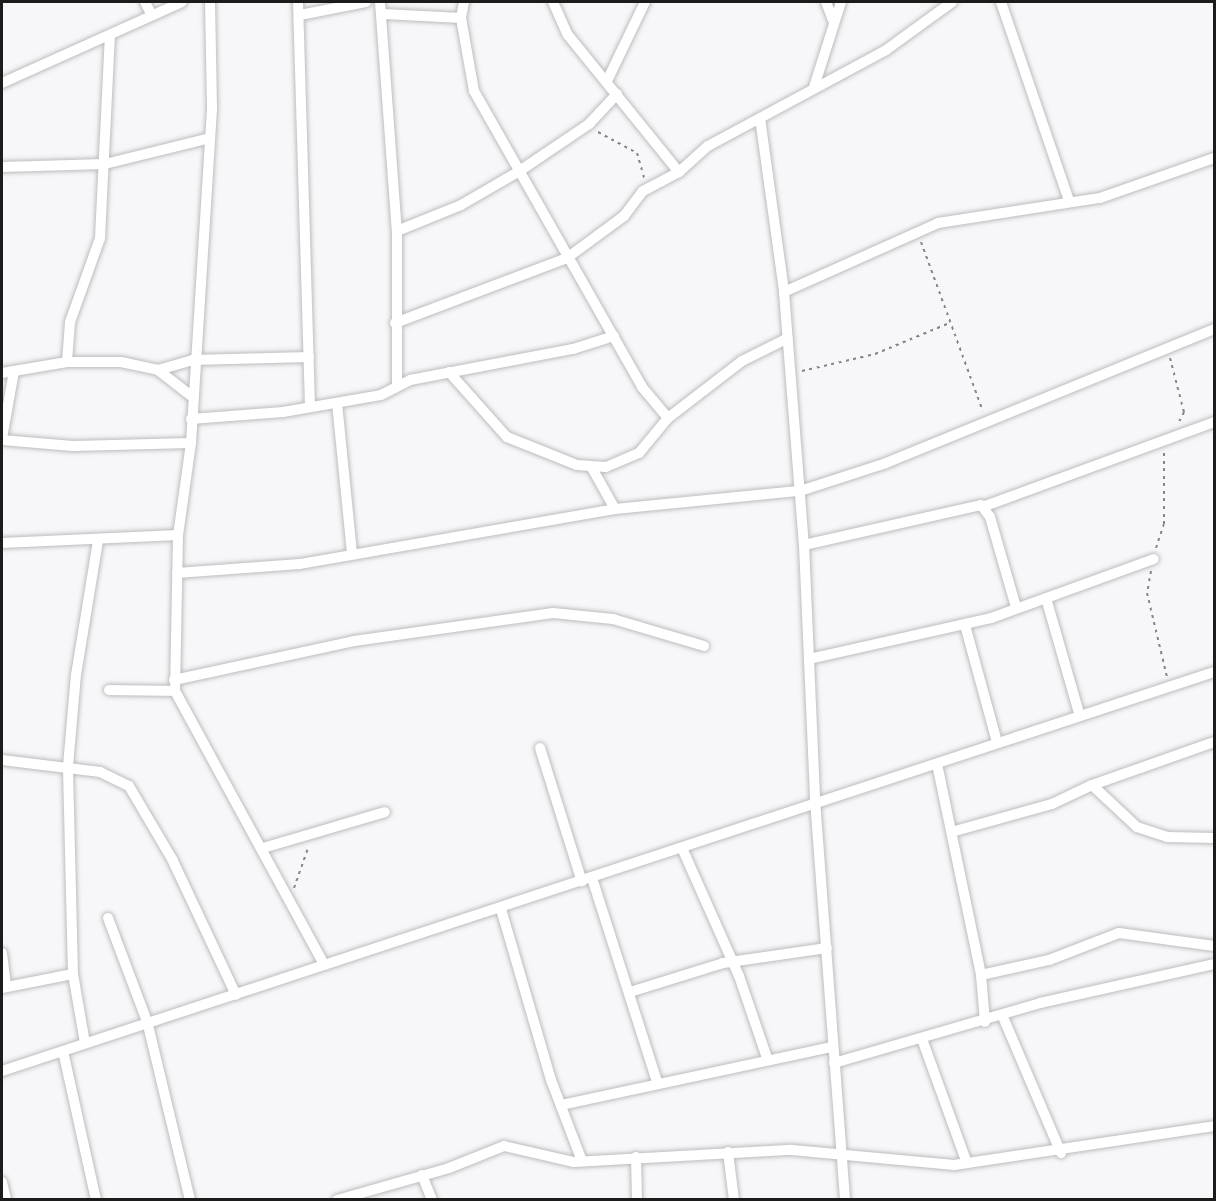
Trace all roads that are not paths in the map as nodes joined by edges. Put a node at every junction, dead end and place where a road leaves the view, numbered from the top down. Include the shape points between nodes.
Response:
1 (145, 2) edge
2 (182, 2) edge
3 (210, 2) edge
4 (298, 2) edge
5 (366, 2) edge
6 (380, 2) edge
7 (464, 2) edge
8 (554, 2) edge
9 (645, 2) edge
10 (826, 2) edge
11 (841, 2) edge
12 (952, 2) edge
13 (1001, 2) edge
14 (151, 14) junction
15 (384, 14) junction
16 (300, 15) junction
17 (461, 18) junction
18 (834, 24) junction
19 (110, 36) junction
20 (607, 81) junction
21 (2, 83) edge
22 (814, 87) junction
23 (617, 94) junction
24 (760, 118) junction
25 (210, 138) junction
26 (1215, 158) edge
27 (105, 164) junction
28 (2, 167) edge
29 (518, 172) junction
30 (679, 172) junction
31 (1070, 201) junction
32 (397, 231) junction
33 (567, 258) junction
34 (784, 292) junction
35 (395, 323) junction
36 (1215, 329) edge
37 (614, 336) junction
38 (788, 338) junction
39 (309, 357) junction
40 (192, 360) junction
41 (66, 362) junction
42 (158, 370) junction
43 (14, 371) junction
44 (449, 372) junction
45 (2, 373) edge
46 (397, 386) junction
47 (190, 395) junction
48 (337, 403) junction
49 (310, 407) junction
50 (668, 418) junction
51 (191, 419) junction
52 (1215, 422) edge
53 (2, 439) edge
54 (191, 443) junction
55 (592, 468) junction
56 (800, 491) junction
57 (985, 506) junction
58 (615, 509) junction
59 (178, 535) junction
60 (98, 540) junction
61 (2, 543) edge
62 (804, 545) junction
63 (352, 554) junction
64 (1154, 559) road end
65 (177, 573) junction
66 (1046, 598) junction
67 (1016, 607) junction
68 (965, 625) junction
69 (704, 646) dead end
70 (809, 659) junction
71 (1215, 672) edge
72 (175, 686) junction
73 (109, 690) dead end
74 (1079, 713) junction
75 (997, 742) junction
76 (1215, 742) edge
77 (540, 748) dead end
78 (2, 760) edge
79 (937, 764) junction
80 (68, 766) junction
81 (1092, 784) junction
82 (815, 800) junction
83 (385, 812) dead end
84 (955, 831) junction
85 (1215, 838) edge
86 (263, 848) junction
87 (682, 848) junction
88 (587, 880) junction
89 (501, 909) junction
90 (108, 918) dead end
91 (1215, 946) edge
92 (827, 948) junction
93 (2, 953) edge
94 (733, 962) junction
95 (324, 964) junction
96 (1215, 964) edge
97 (73, 974) junction
98 (981, 975) junction
99 (4, 988) edge
100 (630, 992) junction
101 (236, 995) junction
102 (1004, 1017) junction
103 (147, 1021) junction
104 (985, 1022) junction
105 (922, 1039) junction
106 (86, 1043) junction
107 (832, 1047) junction
108 (63, 1051) junction
109 (767, 1058) junction
110 (834, 1063) junction
111 (2, 1071) edge
112 (657, 1082) junction
113 (561, 1105) junction
114 (1215, 1125) edge
115 (841, 1151) junction
116 (728, 1152) junction
117 (1061, 1153) junction
118 (636, 1157) junction
119 (582, 1161) junction
120 (967, 1163) junction
121 (422, 1175) junction
122 (2, 1182) edge
123 (340, 1199) edge
124 (6, 1200) edge
125 (96, 1200) edge
126 (190, 1200) edge
127 (432, 1200) edge
128 (637, 1200) edge
129 (734, 1200) edge
130 (845, 1200) edge

1 - 14 street
2 - 14 street
3 - 25 street
4 - 16 street
5 - 16 street
6 - 15 street
7 - 17 street
8 - 20 street via 568,35
9 - 20 street
10 - 18 street
11 - 18 street
12 - 22 street via 895,44
13 - 31 street
14 - 19 street
15 - 17 street
15 - 32 street
16 - 39 street
17 - 29 street via 474,91
18 - 22 street
19 - 21 street
19 - 27 street
20 - 23 street
22 - 24 street
23 - 29 street via 589,124
23 - 30 street
24 - 30 street via 708,146
24 - 34 street
25 - 27 street
25 - 40 street
26 - 31 street via 1131,190
27 - 28 street
27 - 41 street via 96,259 70,322
29 - 32 street via 461,205
29 - 33 street
30 - 33 street via 643,191 624,216
31 - 34 street via 998,210 917,231
32 - 35 street
33 - 35 street
33 - 37 street
34 - 38 street
35 - 46 street
36 - 56 street via 987,422
37 - 44 street via 573,349
37 - 50 street via 642,387
38 - 50 street via 742,361
38 - 56 street
39 - 40 street
39 - 49 street
40 - 42 street
40 - 47 street
41 - 42 street
41 - 43 street
42 - 47 street
43 - 45 street
43 - 53 street
44 - 46 street
44 - 55 street via 507,437
46 - 48 street
47 - 51 street
48 - 49 street
48 - 63 street
49 - 51 street
50 - 55 street via 628,461
51 - 54 street
52 - 57 street via 1172,433
53 - 54 street via 96,446
54 - 59 street
55 - 58 street
56 - 58 street
56 - 62 street
57 - 62 street
57 - 67 street
58 - 63 street
59 - 60 street
59 - 65 street
60 - 61 street
60 - 80 street via 76,675
62 - 70 street
63 - 65 street via 300,564
64 - 66 street
65 - 72 street
66 - 67 street
66 - 74 street
67 - 68 street
68 - 70 street
68 - 75 street
69 - 72 street via 613,619 553,613 354,641
70 - 82 street
71 - 74 street
72 - 73 street
72 - 86 street
74 - 75 street
75 - 79 street
76 - 81 street
77 - 88 street
78 - 80 street
79 - 82 street
79 - 84 street
80 - 97 street
80 - 101 street via 116,778 140,800
81 - 84 street via 1052,804
81 - 85 street via 1137,827 1167,837
82 - 87 street
82 - 92 street
83 - 86 street
84 - 98 street
86 - 95 street
87 - 88 street
87 - 94 street
88 - 89 street
88 - 100 street
89 - 95 street
89 - 113 street
90 - 103 street
91 - 98 street via 1119,933 1049,960
92 - 94 street
92 - 107 street
93 - 99 street
94 - 100 street
94 - 109 street
95 - 101 street
96 - 102 street via 1040,1003
97 - 99 street
97 - 106 street
98 - 104 street
100 - 112 street
101 - 103 street
102 - 104 street
102 - 117 street
103 - 106 street
103 - 126 street
104 - 105 street
105 - 110 street
105 - 120 street
106 - 108 street
107 - 109 street
107 - 110 street
108 - 111 street
108 - 125 street
109 - 112 street
110 - 115 street
112 - 113 street
113 - 119 street
114 - 117 street
115 - 116 street
115 - 120 street via 923,1164
115 - 130 street
116 - 118 street
116 - 129 street
117 - 120 street
118 - 119 street
118 - 128 street
119 - 121 street via 550,1159 504,1146
121 - 123 street
121 - 127 street
122 - 124 street

